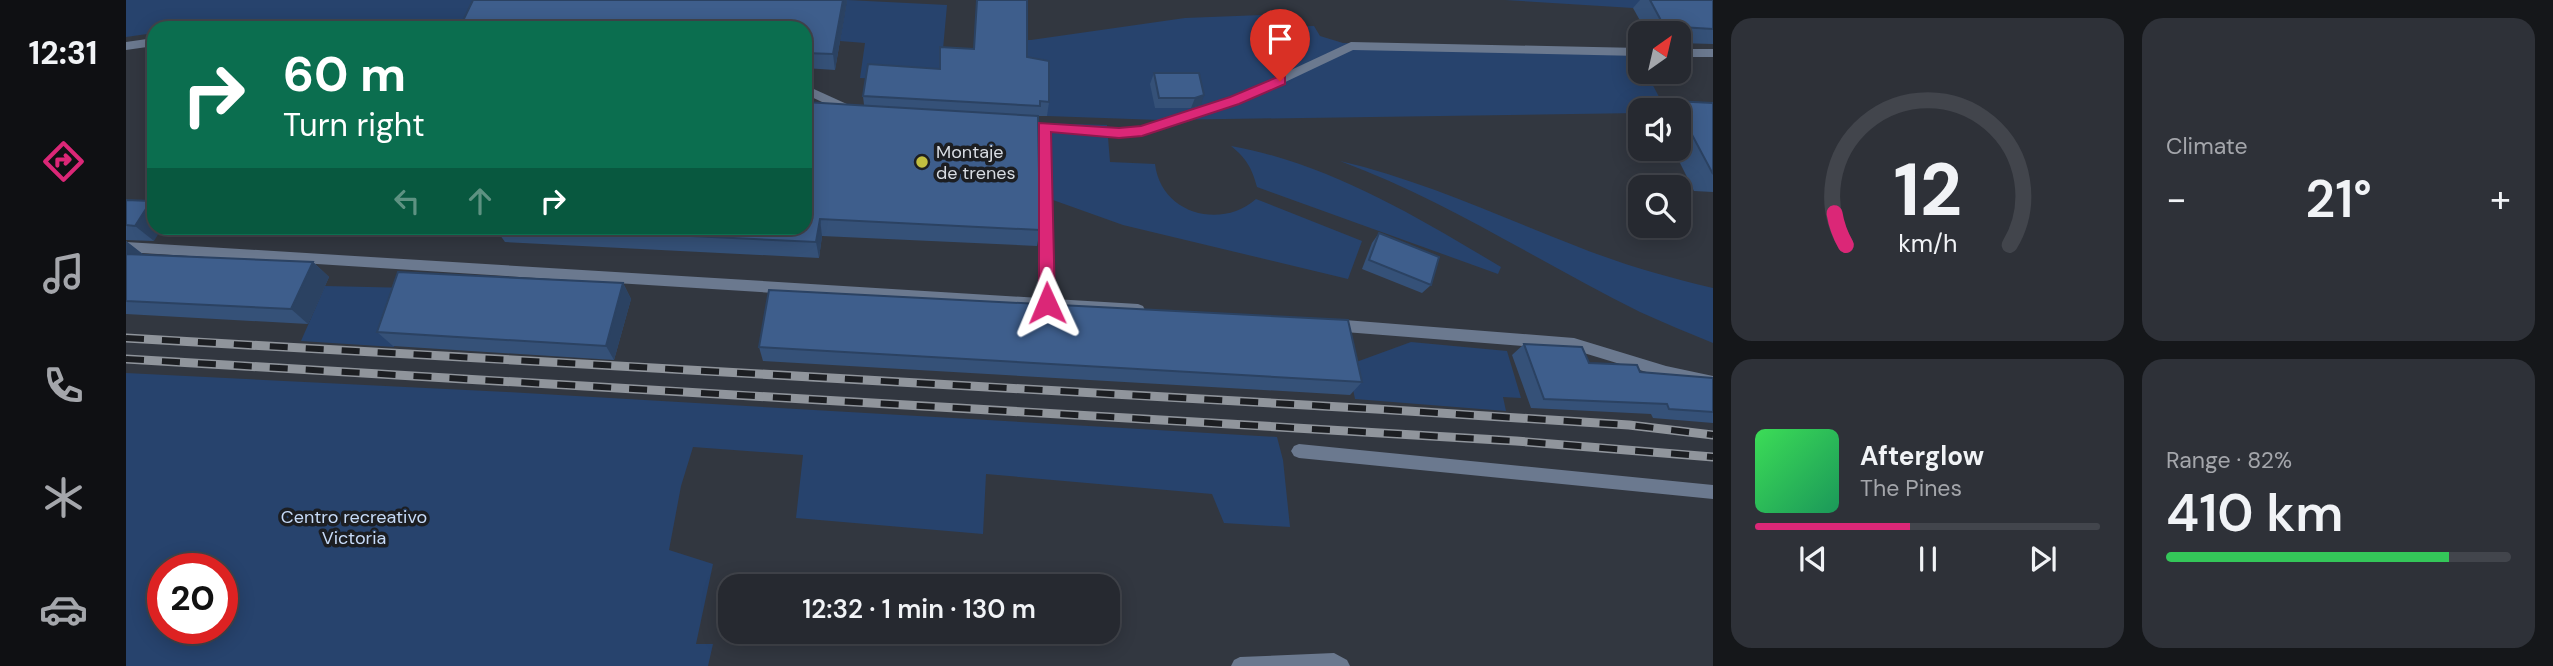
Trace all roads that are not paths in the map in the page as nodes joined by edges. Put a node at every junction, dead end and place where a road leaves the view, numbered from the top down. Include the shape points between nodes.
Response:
1 (147, 43) edge
2 (126, 46) edge
3 (1628, 52) edge
4 (1691, 52) edge
5 (1713, 53) edge
6 (812, 92) edge
7 (869, 119) edge
8 (1003, 124) edge
9 (1044, 127) junction
10 (126, 247) edge
11 (1047, 303) junction
12 (1152, 311) edge
13 (1315, 324) edge
14 (1713, 382) edge
15 (1299, 451) dead end
16 (1713, 492) edge
17 (1240, 666) edge
18 (1341, 666) edge

1 - 2 street
3 - 9 street via 1350,47 1234,101 1142,131
4 - 5 street
6 - 7 street
8 - 9 street
9 - 11 street
10 - 11 street
11 - 12 street
13 - 14 street via 1574,344
15 - 16 street
17 - 18 street via 1334,662

